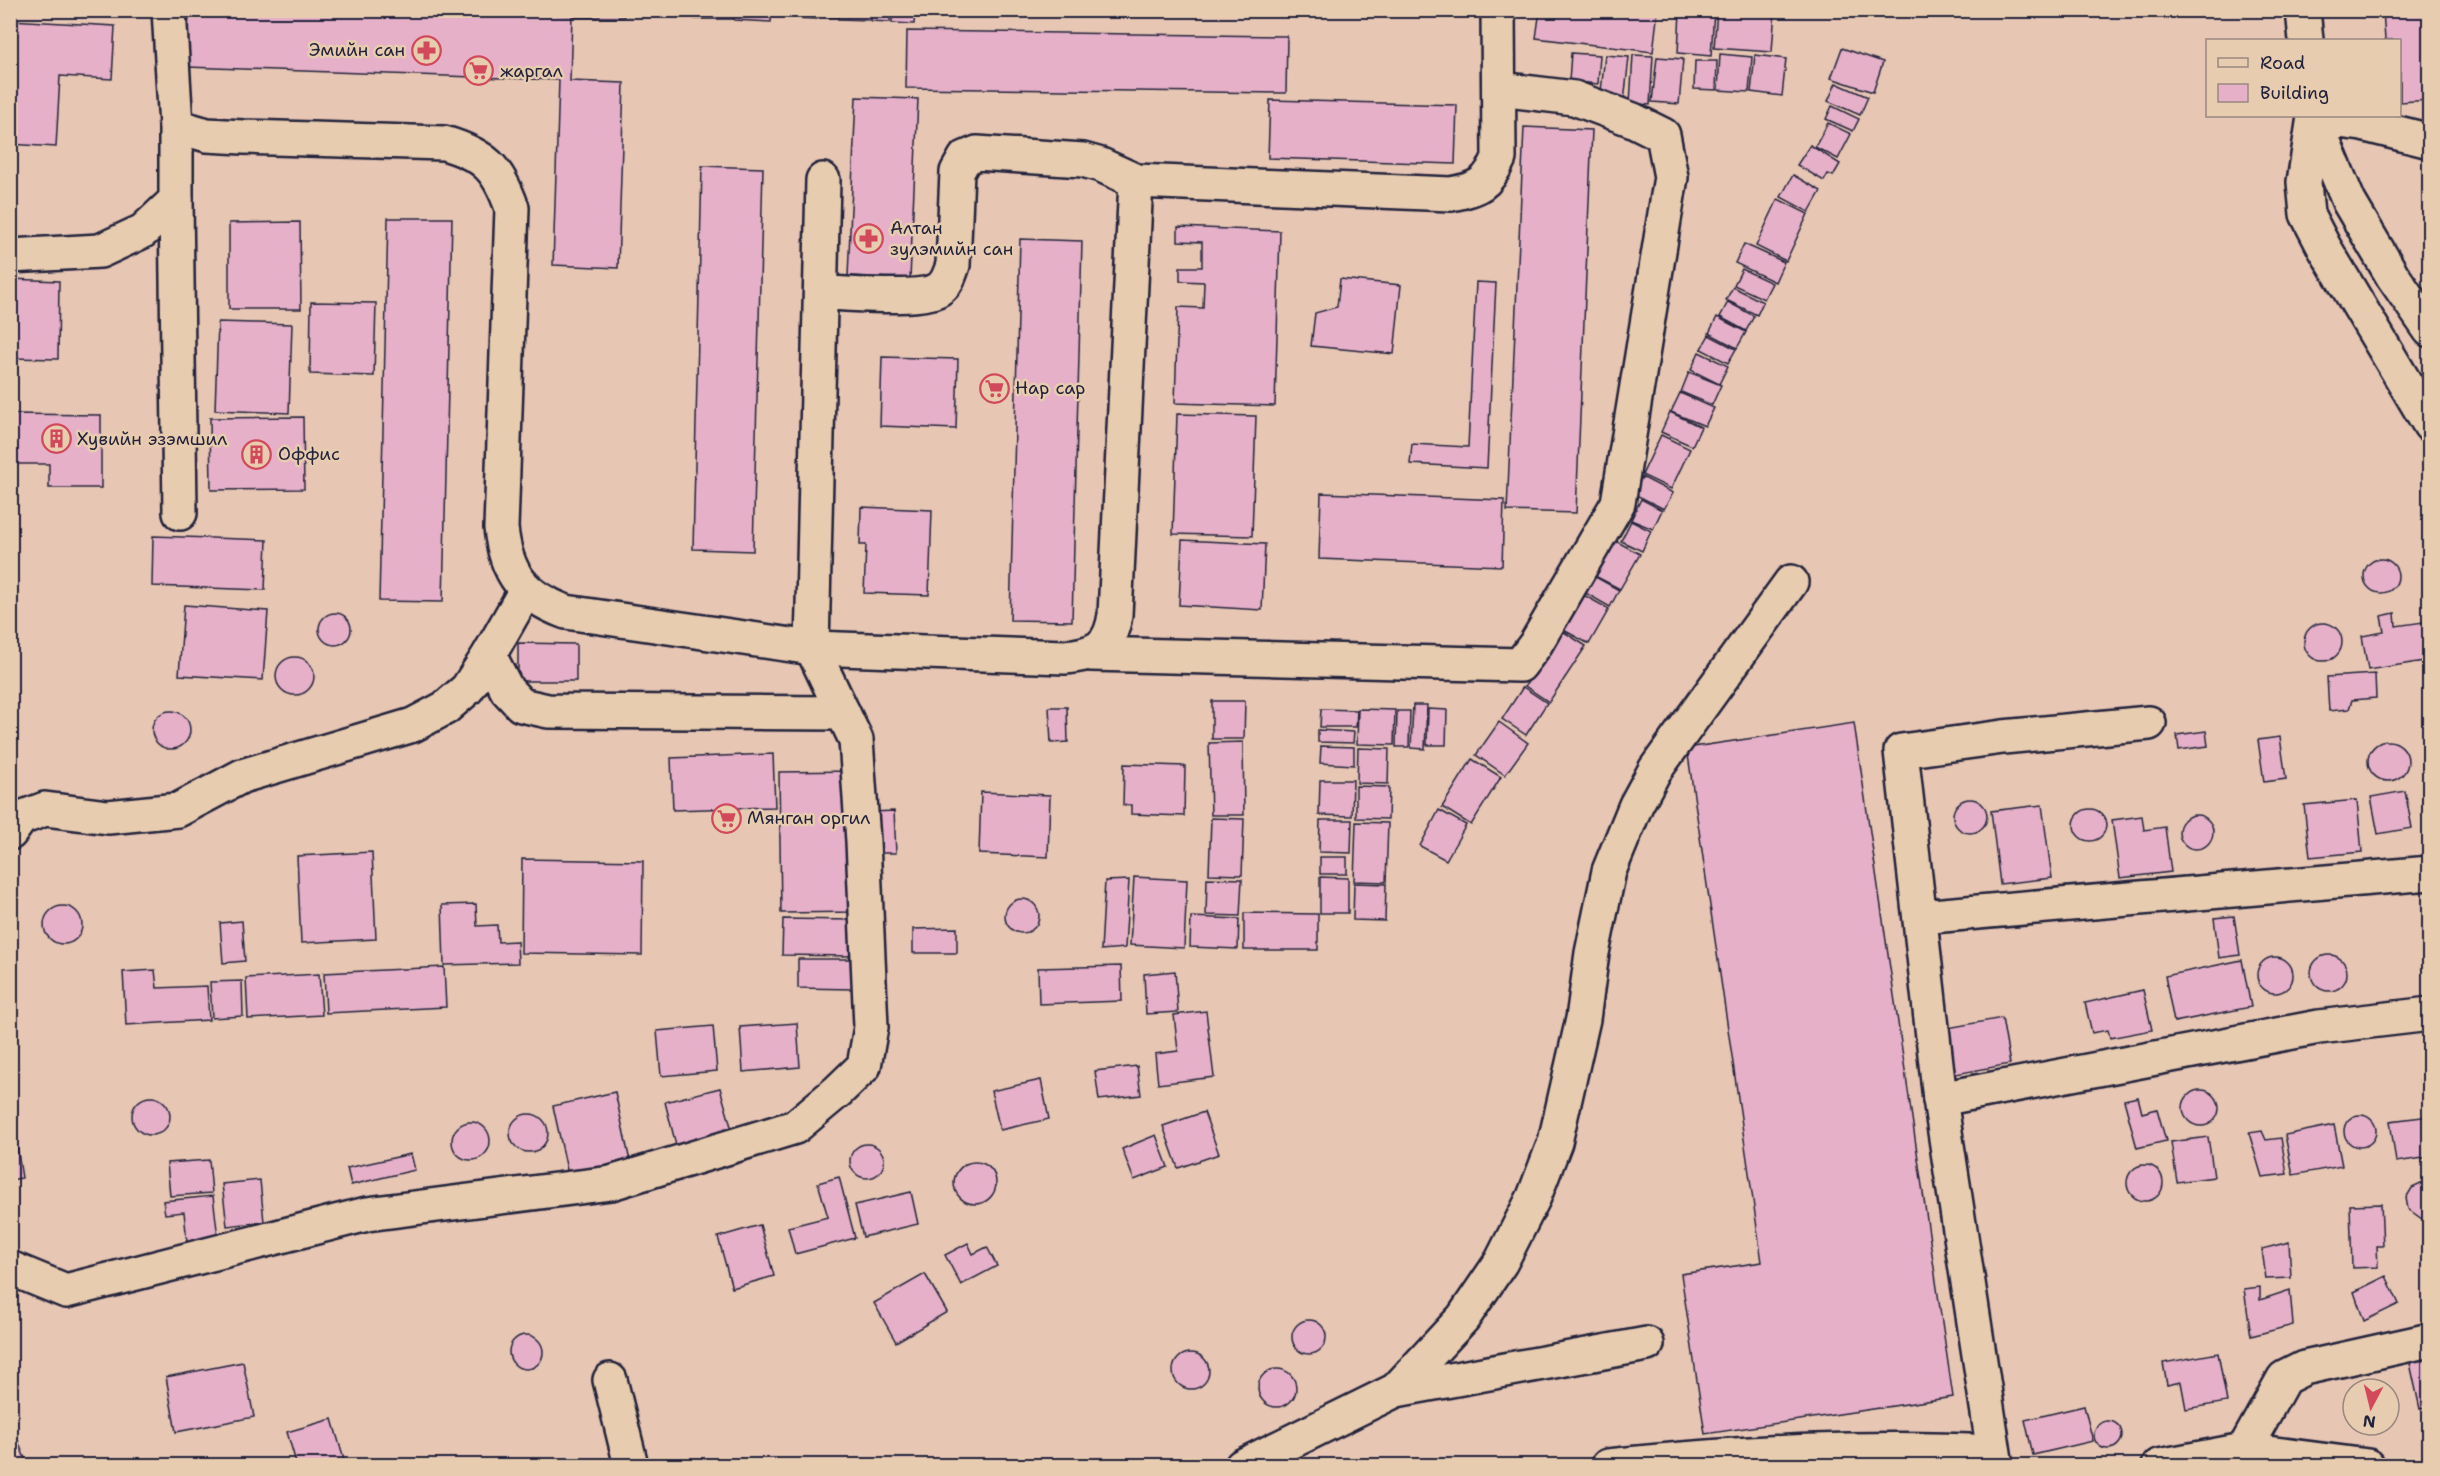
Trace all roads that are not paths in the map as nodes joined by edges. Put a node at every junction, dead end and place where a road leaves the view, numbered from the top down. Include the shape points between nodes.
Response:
1 (170, 10) edge
2 (1498, 10) edge
3 (2303, 10) edge
4 (2306, 39) edge
5 (1500, 89) junction
6 (2314, 117) edge
7 (176, 126) junction
8 (2430, 141) edge
9 (823, 180) dead end
10 (1136, 182) junction
11 (176, 200) junction
12 (10, 256) edge
13 (822, 293) junction
14 (2430, 330) edge
15 (2430, 425) edge
16 (180, 513) dead end
17 (1791, 582) dead end
18 (526, 590) junction
19 (812, 648) junction
20 (1091, 654) junction
21 (489, 655) junction
22 (843, 713) junction
23 (2149, 723) dead end
24 (10, 833) edge
25 (2430, 873) edge
26 (1920, 917) junction
27 (2430, 1014) edge
28 (1940, 1098) junction
29 (10, 1268) edge
30 (2430, 1340) edge
31 (1647, 1344) dead end
32 (610, 1380) dead end
33 (1396, 1389) junction
34 (2244, 1450) junction
35 (1994, 1459) edge
36 (1253, 1464) edge
37 (629, 1466) edge
38 (1608, 1466) edge
39 (2158, 1466) edge
40 (2368, 1466) edge

1 - 7 street
2 - 5 street
3 - 4 street
5 - 10 street via 1499,158 1483,184 1468,191
5 - 20 street via 1574,98 1663,135 1671,177 1617,503 1535,645 1520,665
6 - 8 street
6 - 14 street via 2349,202
6 - 15 street via 2304,182 2307,214
7 - 11 street
7 - 18 street via 207,135 444,144 468,150 489,165 504,185 512,208 501,528 512,572
9 - 13 street
10 - 13 street via 1083,160 970,155 957,172 953,265 941,288 919,295
10 - 20 street via 1115,615 1108,639
11 - 12 street via 143,231 100,251
11 - 16 street
13 - 19 street
17 - 33 street via 1655,770 1636,805 1609,871 1583,1019 1555,1142 1534,1197 1501,1262 1463,1318
18 - 19 street via 544,604 566,612
18 - 21 street
19 - 20 street via 1049,657
19 - 22 street
21 - 22 street via 507,690 521,705 548,711
21 - 24 street via 467,689 446,708 413,725 242,776 178,810 108,816 45,809 21,818
22 - 29 street via 856,740 871,1027 864,1066 795,1127 611,1183 366,1214 66,1291
23 - 26 street via 1901,751
25 - 26 street
26 - 28 street
27 - 28 street via 2319,1027
28 - 35 street
30 - 34 street via 2304,1368 2284,1378
31 - 33 street
32 - 37 street
33 - 36 street
34 - 39 street
34 - 40 street
35 - 38 street via 1904,1448 1846,1449

